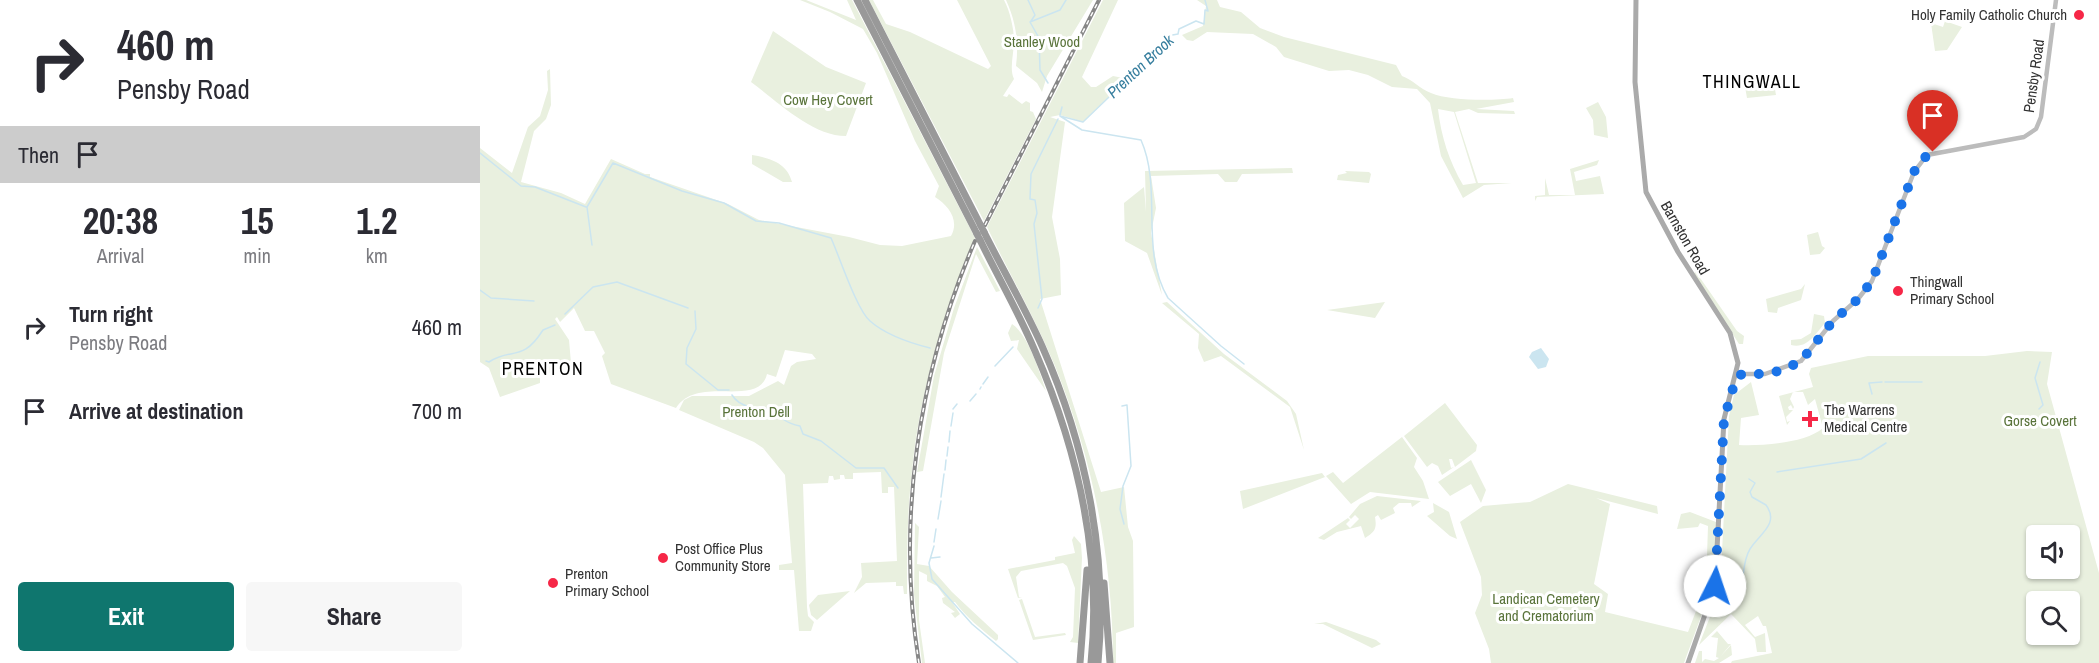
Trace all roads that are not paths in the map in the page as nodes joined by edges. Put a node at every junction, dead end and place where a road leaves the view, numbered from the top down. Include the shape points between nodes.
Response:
1 (857, 0) edge
2 (865, 0) edge
3 (1636, 0) edge
4 (2056, 0) edge
5 (907, 90) junction
6 (980, 233) junction
7 (1739, 374) junction
8 (1077, 475) junction
9 (1095, 528) junction
10 (1080, 663) edge
11 (1091, 663) edge
12 (1098, 663) edge
13 (1110, 663) edge
14 (1688, 663) edge

1 - 5 highway
2 - 5 highway
3 - 7 main road, Barnston Road via 1635,82 1646,192 1678,252 1730,333 1738,352
4 - 7 main road, Pensby Road via 2044,101 2036,129 2024,137 1927,155 1914,172 1867,289 1833,321 1801,361 1765,374
5 - 6 highway
6 - 8 highway via 1035,349
6 - 9 highway via 1042,346 1064,402 1080,449
7 - 14 main road via 1724,419 1715,586
8 - 10 highway via 1087,572
8 - 11 highway via 1091,568
9 - 12 highway via 1101,598
9 - 13 highway via 1102,561

